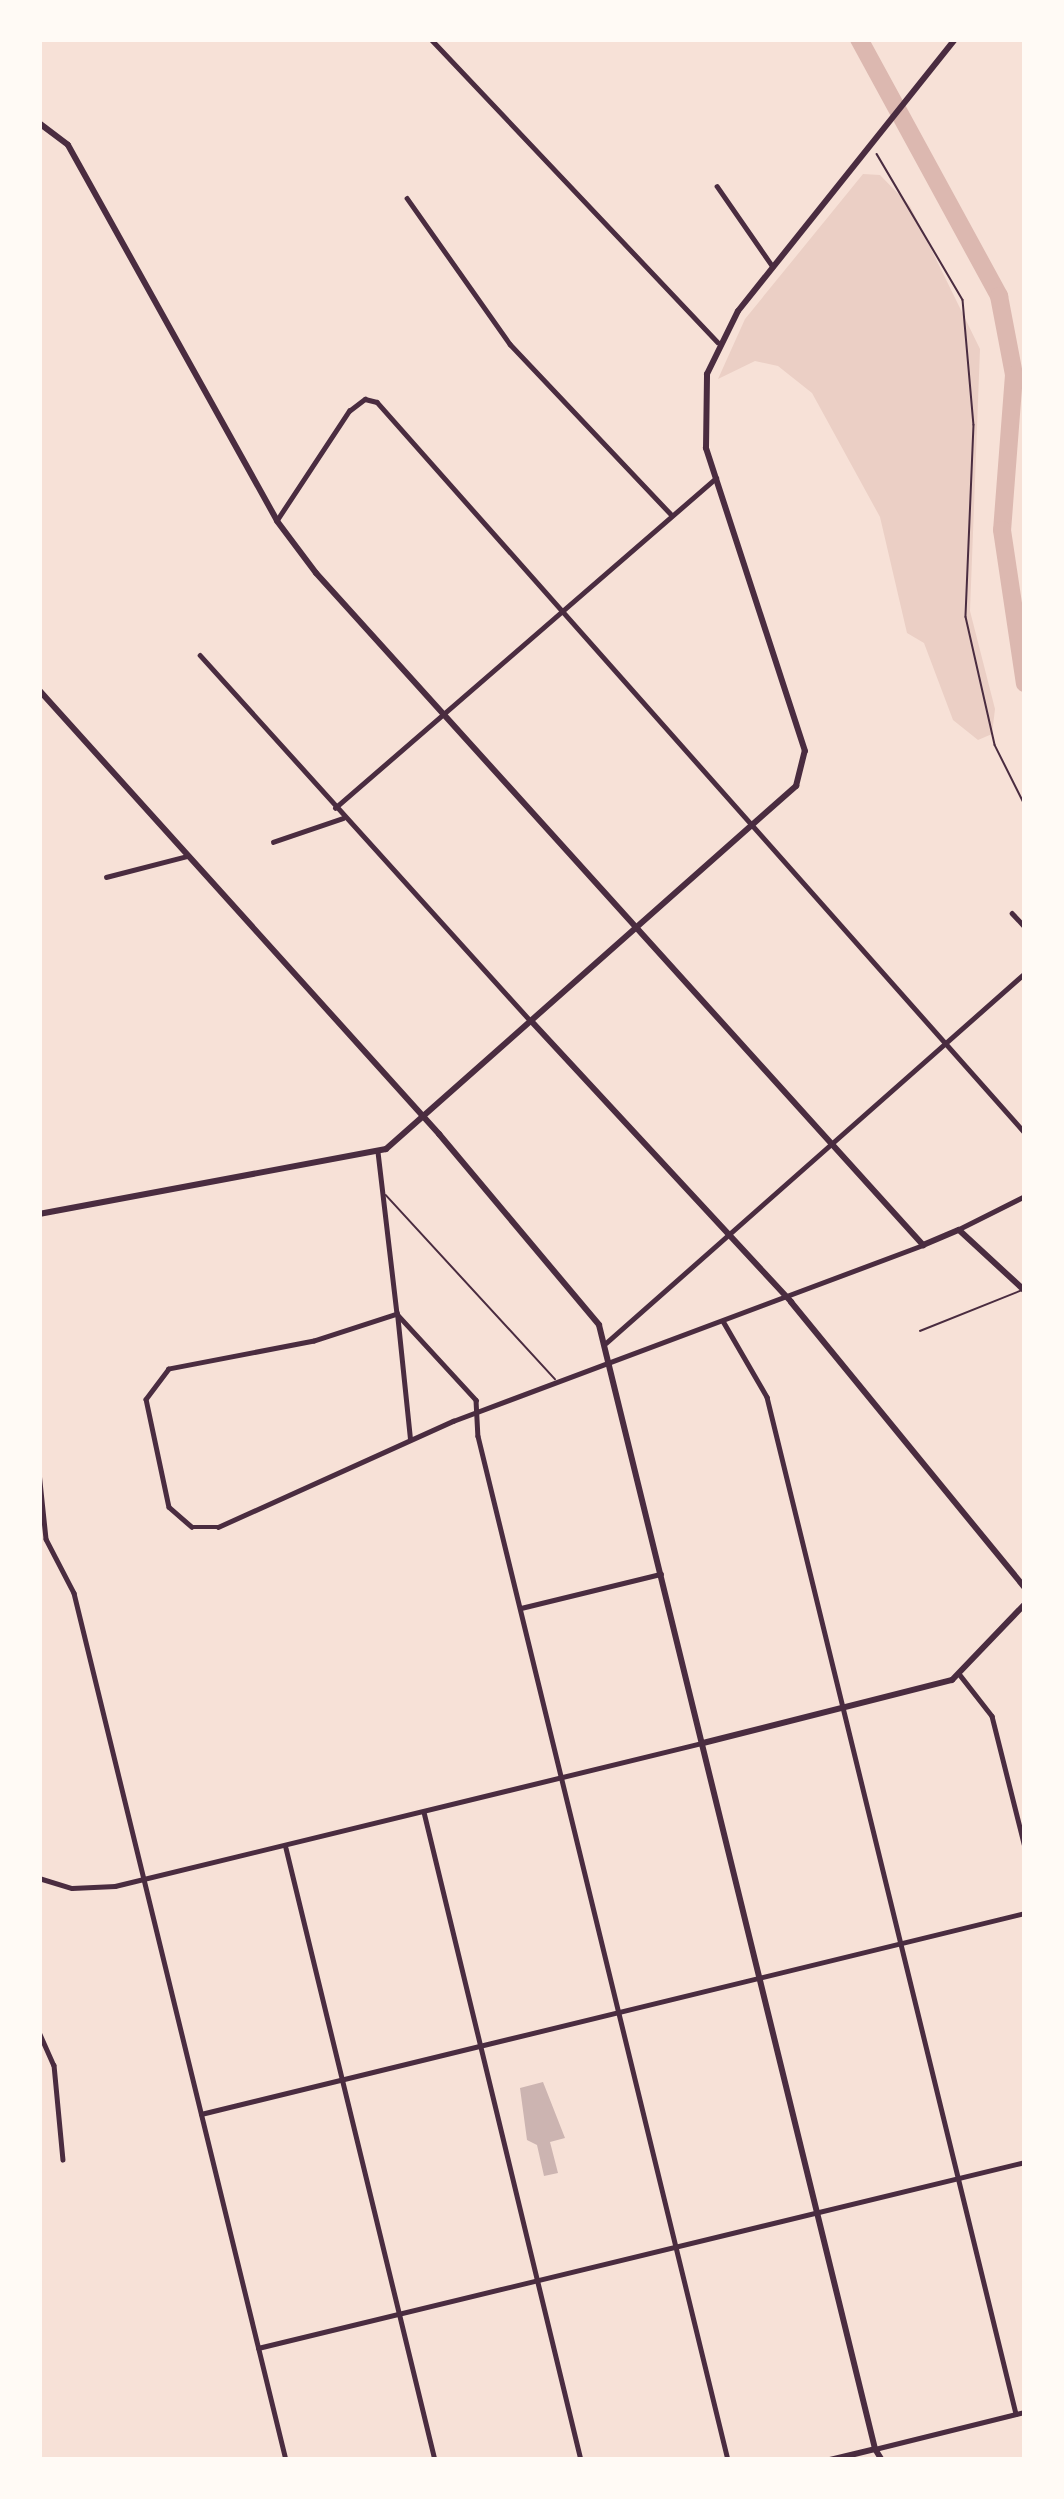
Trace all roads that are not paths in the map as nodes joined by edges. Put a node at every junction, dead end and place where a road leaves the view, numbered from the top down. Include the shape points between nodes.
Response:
1 (431, 39) edge
2 (955, 39) edge
3 (39, 123) edge
4 (717, 186) dead end
5 (407, 198) dead end
6 (773, 267) junction
7 (718, 342) junction
8 (716, 478) junction
9 (670, 513) junction
10 (277, 521) junction
11 (560, 610) junction
12 (200, 656) dead end
13 (39, 691) edge
14 (446, 711) junction
15 (335, 808) junction
16 (343, 818) junction
17 (752, 828) junction
18 (273, 842) dead end
19 (188, 856) junction
20 (106, 877) dead end
21 (1012, 913) dead end
22 (640, 927) junction
23 (1025, 927) edge
24 (1025, 973) edge
25 (533, 1024) junction
26 (945, 1045) junction
27 (425, 1120) junction
28 (1025, 1133) edge
29 (835, 1145) junction
30 (379, 1152) junction
31 (386, 1195) junction
32 (1025, 1196) edge
33 (39, 1214) edge
34 (959, 1230) junction
35 (728, 1240) junction
36 (923, 1245) junction
37 (1024, 1290) edge
38 (785, 1297) junction
39 (397, 1314) junction
40 (723, 1321) junction
41 (920, 1331) dead end
42 (606, 1343) junction
43 (610, 1361) junction
44 (557, 1382) junction
45 (476, 1413) junction
46 (410, 1439) junction
47 (39, 1472) edge
48 (661, 1574) junction
49 (1025, 1588) edge
50 (1025, 1604) edge
51 (520, 1609) junction
52 (960, 1675) junction
53 (843, 1709) junction
54 (702, 1743) junction
55 (562, 1778) junction
56 (424, 1812) junction
57 (286, 1846) junction
58 (1025, 1846) edge
59 (39, 1878) edge
60 (144, 1880) junction
61 (1025, 1913) edge
62 (900, 1945) junction
63 (759, 1978) junction
64 (619, 2012) junction
65 (39, 2032) edge
66 (482, 2047) junction
67 (342, 2080) junction
68 (201, 2114) junction
69 (63, 2160) dead end
70 (1025, 2162) edge
71 (957, 2179) junction
72 (816, 2211) junction
73 (677, 2245) junction
74 (537, 2279) junction
75 (399, 2313) junction
76 (258, 2348) junction
77 (1025, 2411) edge
78 (1016, 2414) junction
79 (875, 2449) junction
80 (286, 2460) edge
81 (435, 2460) edge
82 (581, 2460) edge
83 (728, 2460) edge
84 (830, 2460) edge
85 (882, 2460) edge

1 - 7 street
2 - 6 street
3 - 10 street via 68,145
4 - 6 street
5 - 9 street via 510,344
6 - 7 street
7 - 8 street via 702,411
8 - 9 street
8 - 17 street via 805,751 796,786
9 - 11 street
10 - 11 street via 343,418 371,399
10 - 14 street
11 - 14 street
11 - 17 street
12 - 15 street
13 - 19 street
14 - 15 street
14 - 22 street
15 - 16 street
16 - 18 street
16 - 25 street
17 - 22 street
17 - 26 street
19 - 20 street
19 - 27 street
21 - 23 street
22 - 25 street
22 - 29 street
24 - 26 street
25 - 27 street
25 - 35 street
26 - 28 street
26 - 29 street
27 - 30 street
27 - 42 street via 584,1300
29 - 35 street
29 - 36 street
30 - 31 street
30 - 33 street
31 - 39 street
31 - 44 lane
32 - 34 street
34 - 36 street
34 - 37 street
35 - 38 street
35 - 42 street
36 - 38 street
37 - 41 lane
38 - 40 street
38 - 49 street
39 - 45 street via 469,1387
39 - 46 street
39 - 46 street via 314,1341 169,1370 154,1381 145,1409 165,1500 198,1529
40 - 43 street
40 - 53 street via 766,1397
42 - 43 street
43 - 44 street
43 - 48 street
44 - 45 street
45 - 46 street
45 - 51 street
47 - 60 street via 42,1523 74,1593
48 - 51 street
48 - 54 street
50 - 52 street
51 - 55 street
52 - 53 street
52 - 58 street via 992,1716
53 - 54 street
53 - 62 street
54 - 55 street
54 - 63 street
55 - 56 street
55 - 64 street
56 - 57 street
56 - 66 street
57 - 60 street
57 - 67 street
59 - 60 street via 78,1888
60 - 68 street
61 - 62 street
62 - 63 street
62 - 71 street
63 - 64 street
63 - 72 street
64 - 66 street
64 - 73 street
65 - 69 street via 54,2065
66 - 67 street
66 - 74 street
67 - 68 street
67 - 75 street
68 - 76 street
70 - 71 street
71 - 72 street
71 - 78 street
72 - 73 street
72 - 79 street
73 - 74 street
73 - 83 street
74 - 75 street
74 - 82 street
75 - 76 street
75 - 81 street
76 - 80 street
77 - 78 street
78 - 79 street
79 - 84 street
79 - 85 street

